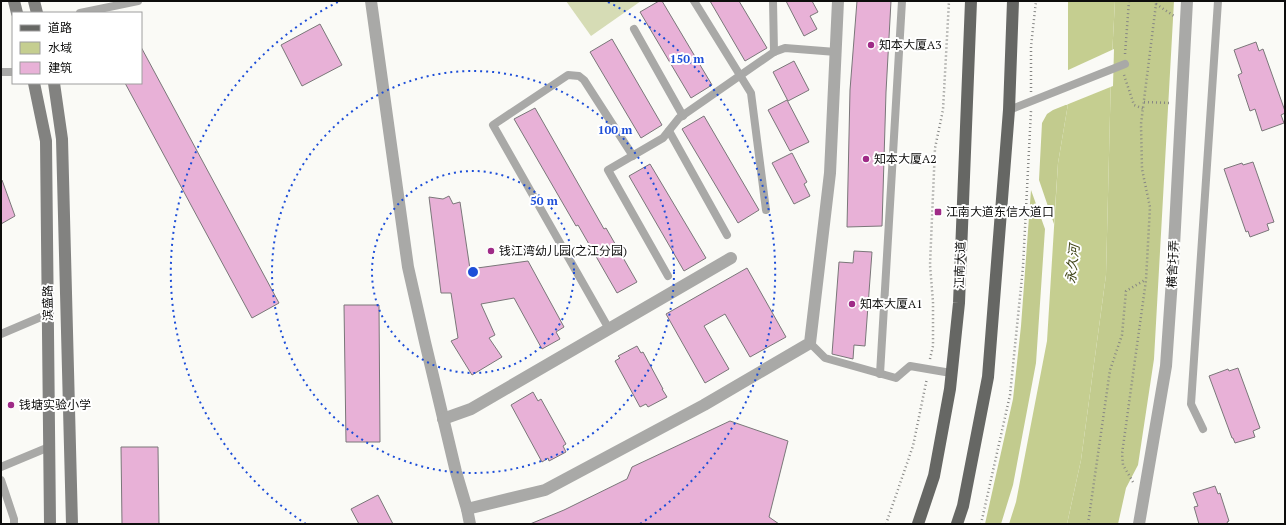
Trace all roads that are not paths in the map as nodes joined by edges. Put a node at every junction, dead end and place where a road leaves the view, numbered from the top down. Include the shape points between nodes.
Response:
1 (14, 1) edge
2 (34, 1) edge
3 (138, 1) edge
4 (371, 1) edge
5 (694, 1) edge
6 (773, 1) edge
7 (838, 1) edge
8 (902, 1) edge
9 (971, 1) edge
10 (1013, 1) edge
11 (1187, 1) edge
12 (1218, 1) edge
13 (17, 12) edge
14 (37, 12) edge
15 (85, 12) edge
16 (634, 29) dead end
17 (774, 52) junction
18 (836, 52) junction
19 (1125, 64) dead end
20 (1, 72) edge
21 (12, 72) edge
22 (740, 76) junction
23 (34, 84) edge
24 (54, 84) edge
25 (1009, 110) junction
26 (683, 116) junction
27 (669, 131) junction
28 (633, 156) junction
29 (766, 210) dead end
30 (727, 235) dead end
31 (732, 258) dead end
32 (668, 276) dead end
33 (48, 314) junction
34 (610, 329) junction
35 (1, 334) edge
36 (810, 343) junction
37 (951, 373) junction
38 (880, 374) junction
39 (443, 418) junction
40 (1203, 429) dead end
41 (49, 447) junction
42 (1, 467) edge
43 (1, 480) edge
44 (467, 509) junction
45 (14, 524) edge
46 (50, 524) edge
47 (72, 524) edge
48 (470, 524) edge
49 (918, 524) edge
50 (957, 524) edge
51 (1139, 524) edge

1 - 13 main road
2 - 14 main road
3 - 15 lane
4 - 39 street via 408,267
5 - 22 lane
6 - 17 lane
7 - 18 street
8 - 38 lane
9 - 37 main road, 江南大道 via 958,303
10 - 25 main road
11 - 51 street, 横舍圩弄 via 1166,366
12 - 40 lane via 1191,404
16 - 26 lane
17 - 18 lane via 786,48
17 - 22 lane
18 - 36 street via 830,174
19 - 25 lane
20 - 21 lane
22 - 26 lane
22 - 29 lane via 751,93
23 - 33 main road, 滨盛路 via 46,140
24 - 47 main road, 滨盛路 via 62,139
25 - 50 main road via 988,377
26 - 27 lane
27 - 28 lane via 663,138
27 - 30 lane
28 - 32 lane via 608,170
28 - 34 lane via 579,76 568,75 493,125
31 - 34 street
33 - 35 lane
33 - 41 main road, 滨盛路
34 - 39 street via 471,409
36 - 38 lane via 825,358
36 - 44 street via 545,490
37 - 38 lane via 910,366 896,378
37 - 49 main road, 江南大道 via 934,476
39 - 44 street
41 - 42 lane
41 - 46 main road, 滨盛路
43 - 45 lane
44 - 48 street

